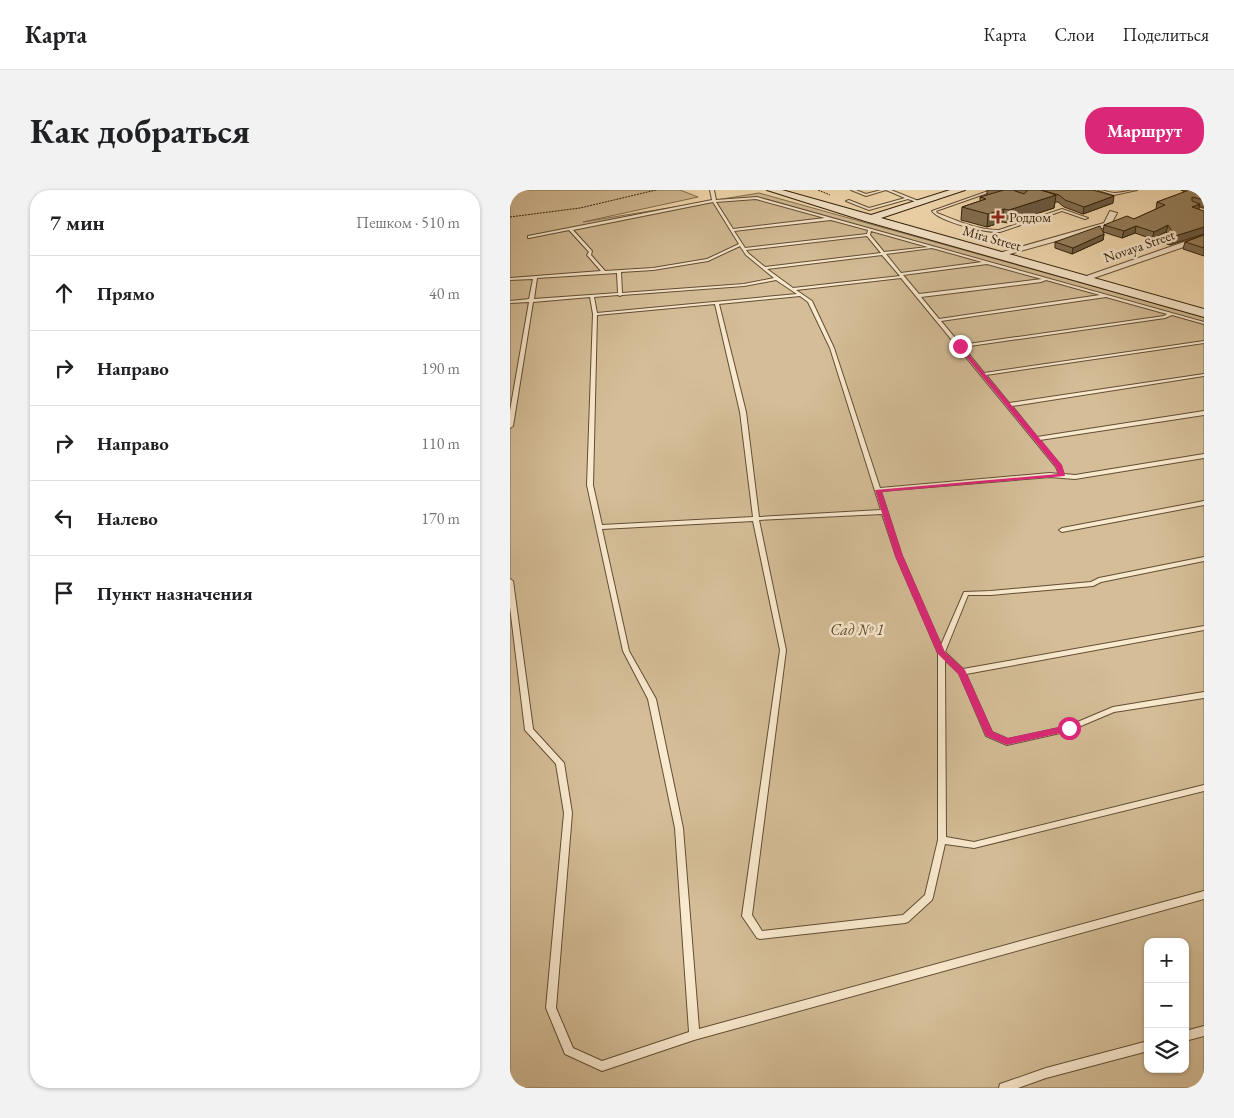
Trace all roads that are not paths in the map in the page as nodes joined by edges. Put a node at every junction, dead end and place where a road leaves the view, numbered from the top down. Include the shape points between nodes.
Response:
1 (712, 190) edge
2 (772, 190) edge
3 (854, 190) edge
4 (872, 190) edge
5 (887, 190) edge
6 (994, 190) edge
7 (1100, 190) edge
8 (1135, 190) edge
9 (953, 191) edge
10 (877, 192) junction
11 (908, 198) junction
12 (714, 201) junction
13 (848, 202) dead end
14 (920, 202) junction
15 (1056, 205) dead end
16 (1193, 206) edge
17 (1062, 210) junction
18 (1204, 210) edge
19 (1113, 213) dead end
20 (1086, 218) dead end
21 (831, 219) junction
22 (868, 219) junction
23 (571, 230) junction
24 (734, 230) junction
25 (869, 233) junction
26 (529, 237) dead end
27 (1204, 237) edge
28 (742, 247) junction
29 (932, 248) junction
30 (883, 254) junction
31 (996, 255) junction
32 (987, 263) junction
33 (764, 268) junction
34 (604, 272) junction
35 (620, 272) junction
36 (900, 276) junction
37 (534, 278) junction
38 (510, 279) edge
39 (776, 279) junction
40 (1045, 279) junction
41 (1082, 279) junction
42 (793, 289) junction
43 (620, 295) junction
44 (802, 295) junction
45 (917, 296) junction
46 (1106, 296) junction
47 (592, 297) junction
48 (530, 301) junction
49 (510, 302) edge
50 (717, 304) junction
51 (1204, 313) edge
52 (594, 314) junction
53 (1171, 314) junction
54 (938, 320) junction
55 (1204, 323) edge
56 (1204, 342) edge
57 (960, 346) junction
58 (984, 374) junction
59 (1204, 375) edge
60 (1010, 405) junction
61 (1204, 413) edge
62 (510, 426) edge
63 (1036, 440) junction
64 (1204, 456) edge
65 (1062, 476) junction
66 (878, 490) junction
67 (1204, 503) edge
68 (884, 512) junction
69 (756, 519) junction
70 (600, 527) junction
71 (1062, 530) dead end
72 (1204, 559) edge
73 (510, 581) edge
74 (1204, 628) edge
75 (941, 653) junction
76 (962, 672) junction
77 (1204, 695) edge
78 (1204, 788) edge
79 (942, 840) junction
80 (1204, 895) edge
81 (1204, 1031) edge
82 (694, 1035) junction
83 (1189, 1035) edge
84 (1144, 1047) edge
85 (1004, 1088) edge

1 - 12 lane
2 - 22 main road, Mira Street
3 - 10 lane via 866,195
4 - 10 lane
5 - 10 lane
5 - 11 lane
6 - 17 lane via 934,211 989,232
7 - 8 lane via 1114,194
9 - 14 main road
11 - 13 lane via 869,209
11 - 14 lane
12 - 21 lane via 756,198
12 - 23 lane
12 - 24 lane
14 - 22 main road
15 - 17 lane
16 - 18 lane
17 - 20 lane
19 - 31 street, Novaya Street via 1107,224 1093,230
21 - 24 lane
21 - 25 lane
22 - 31 main road, Mira Street
23 - 26 lane
23 - 34 lane
24 - 28 lane
25 - 28 lane
25 - 29 lane
25 - 30 lane
27 - 41 street, Novaya Street
28 - 33 lane
28 - 35 lane via 708,260
29 - 30 lane
29 - 32 lane
30 - 33 lane
30 - 36 lane
31 - 41 main road, Mira Street
32 - 36 lane
32 - 40 lane
33 - 39 lane
34 - 35 lane
34 - 37 lane
35 - 43 lane
36 - 42 lane
36 - 45 lane
37 - 38 lane
37 - 48 lane
39 - 42 lane
39 - 43 lane via 744,285
40 - 45 lane
40 - 46 lane
41 - 51 main road, Mira Street
42 - 44 lane
43 - 47 lane
44 - 50 lane
44 - 66 lane via 810,301 832,348
45 - 54 lane
46 - 53 lane
46 - 54 lane
47 - 48 lane
47 - 52 lane
48 - 49 lane
48 - 62 lane
50 - 52 lane
50 - 69 lane via 743,412
52 - 70 lane via 590,485
53 - 55 lane
53 - 57 lane
54 - 57 lane
56 - 58 lane
57 - 58 lane
58 - 60 lane
59 - 60 lane
60 - 63 lane
61 - 63 lane
63 - 65 lane via 1059,467
64 - 65 lane via 1075,477
65 - 66 lane
66 - 68 lane
67 - 71 lane
68 - 69 lane
68 - 75 lane via 899,556
69 - 70 lane
69 - 79 lane via 783,650 747,916 760,935 905,920 929,898
70 - 82 lane via 626,651 652,699 679,828
72 - 75 lane via 1099,580 1093,584 966,593
73 - 82 lane via 528,730 560,763 568,814 551,1008 568,1051 602,1066
74 - 76 lane
75 - 76 lane
75 - 79 lane
76 - 77 lane via 989,734 1007,742 1069,728 1113,710
78 - 79 lane via 974,845
80 - 82 lane
81 - 83 lane
84 - 85 lane via 1046,1073

